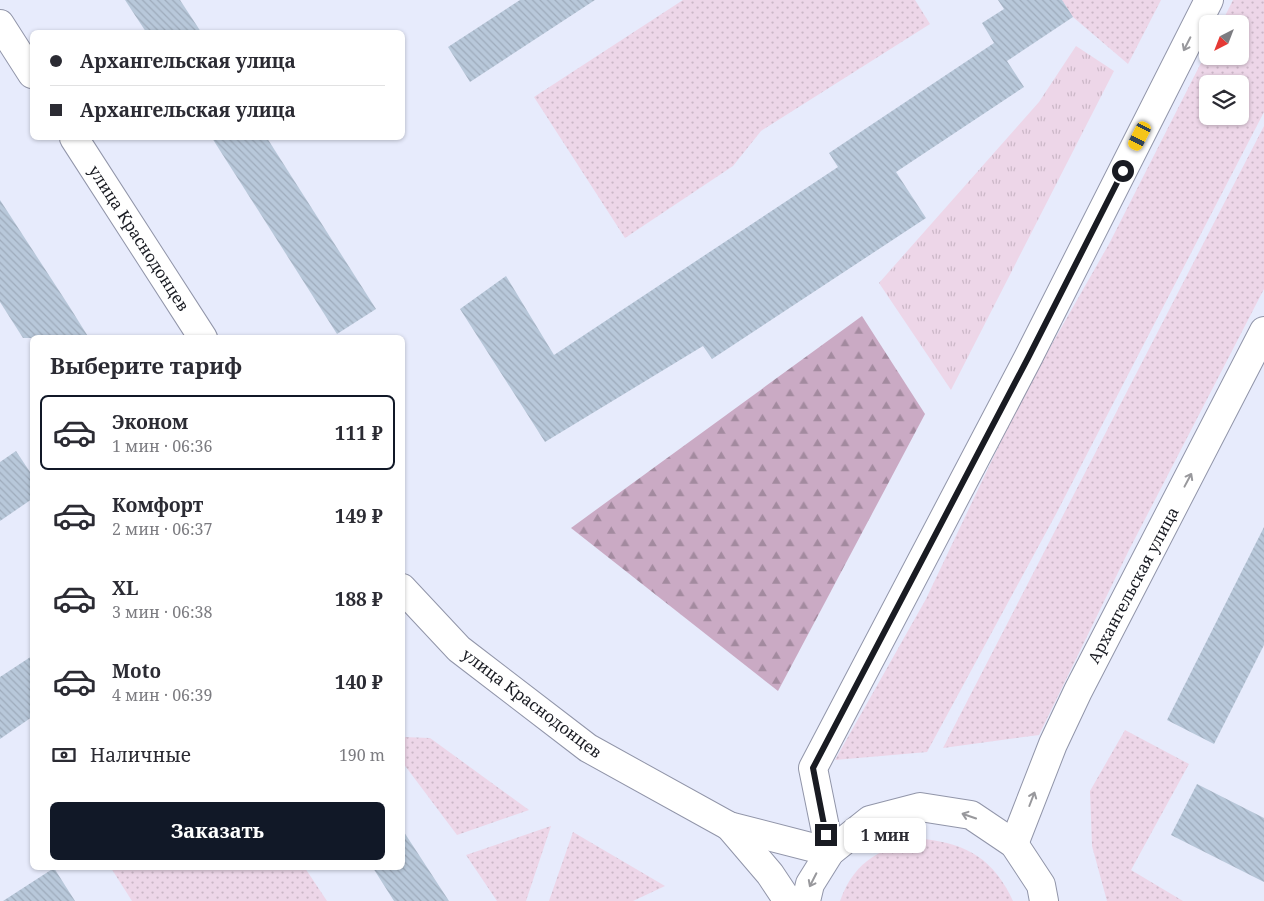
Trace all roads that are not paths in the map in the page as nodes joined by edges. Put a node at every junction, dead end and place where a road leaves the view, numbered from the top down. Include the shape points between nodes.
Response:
1 (1209, 0) edge
2 (0, 24) edge
3 (30, 71) edge
4 (75, 140) edge
5 (1264, 331) edge
6 (201, 335) edge
7 (405, 591) edge
8 (728, 826) junction
9 (1014, 844) junction
10 (830, 852) junction
11 (788, 901) edge
12 (806, 901) edge
13 (1044, 901) edge

1 -> 10 main road via 1032,350 813,768
2 - 3 main road
4 - 6 main road, улица Краснодонцев
9 -> 5 main road, Архангельская улица via 1053,744 1078,691
7 - 8 main road, улица Краснодонцев via 459,649 588,748
8 - 10 main road, улица Краснодонцев
8 - 11 main road, улица Краснодонцев via 770,874
9 -> 10 main road via 971,815 920,807 870,820
9 - 13 main road via 1041,885
10 -> 12 main road via 810,884

